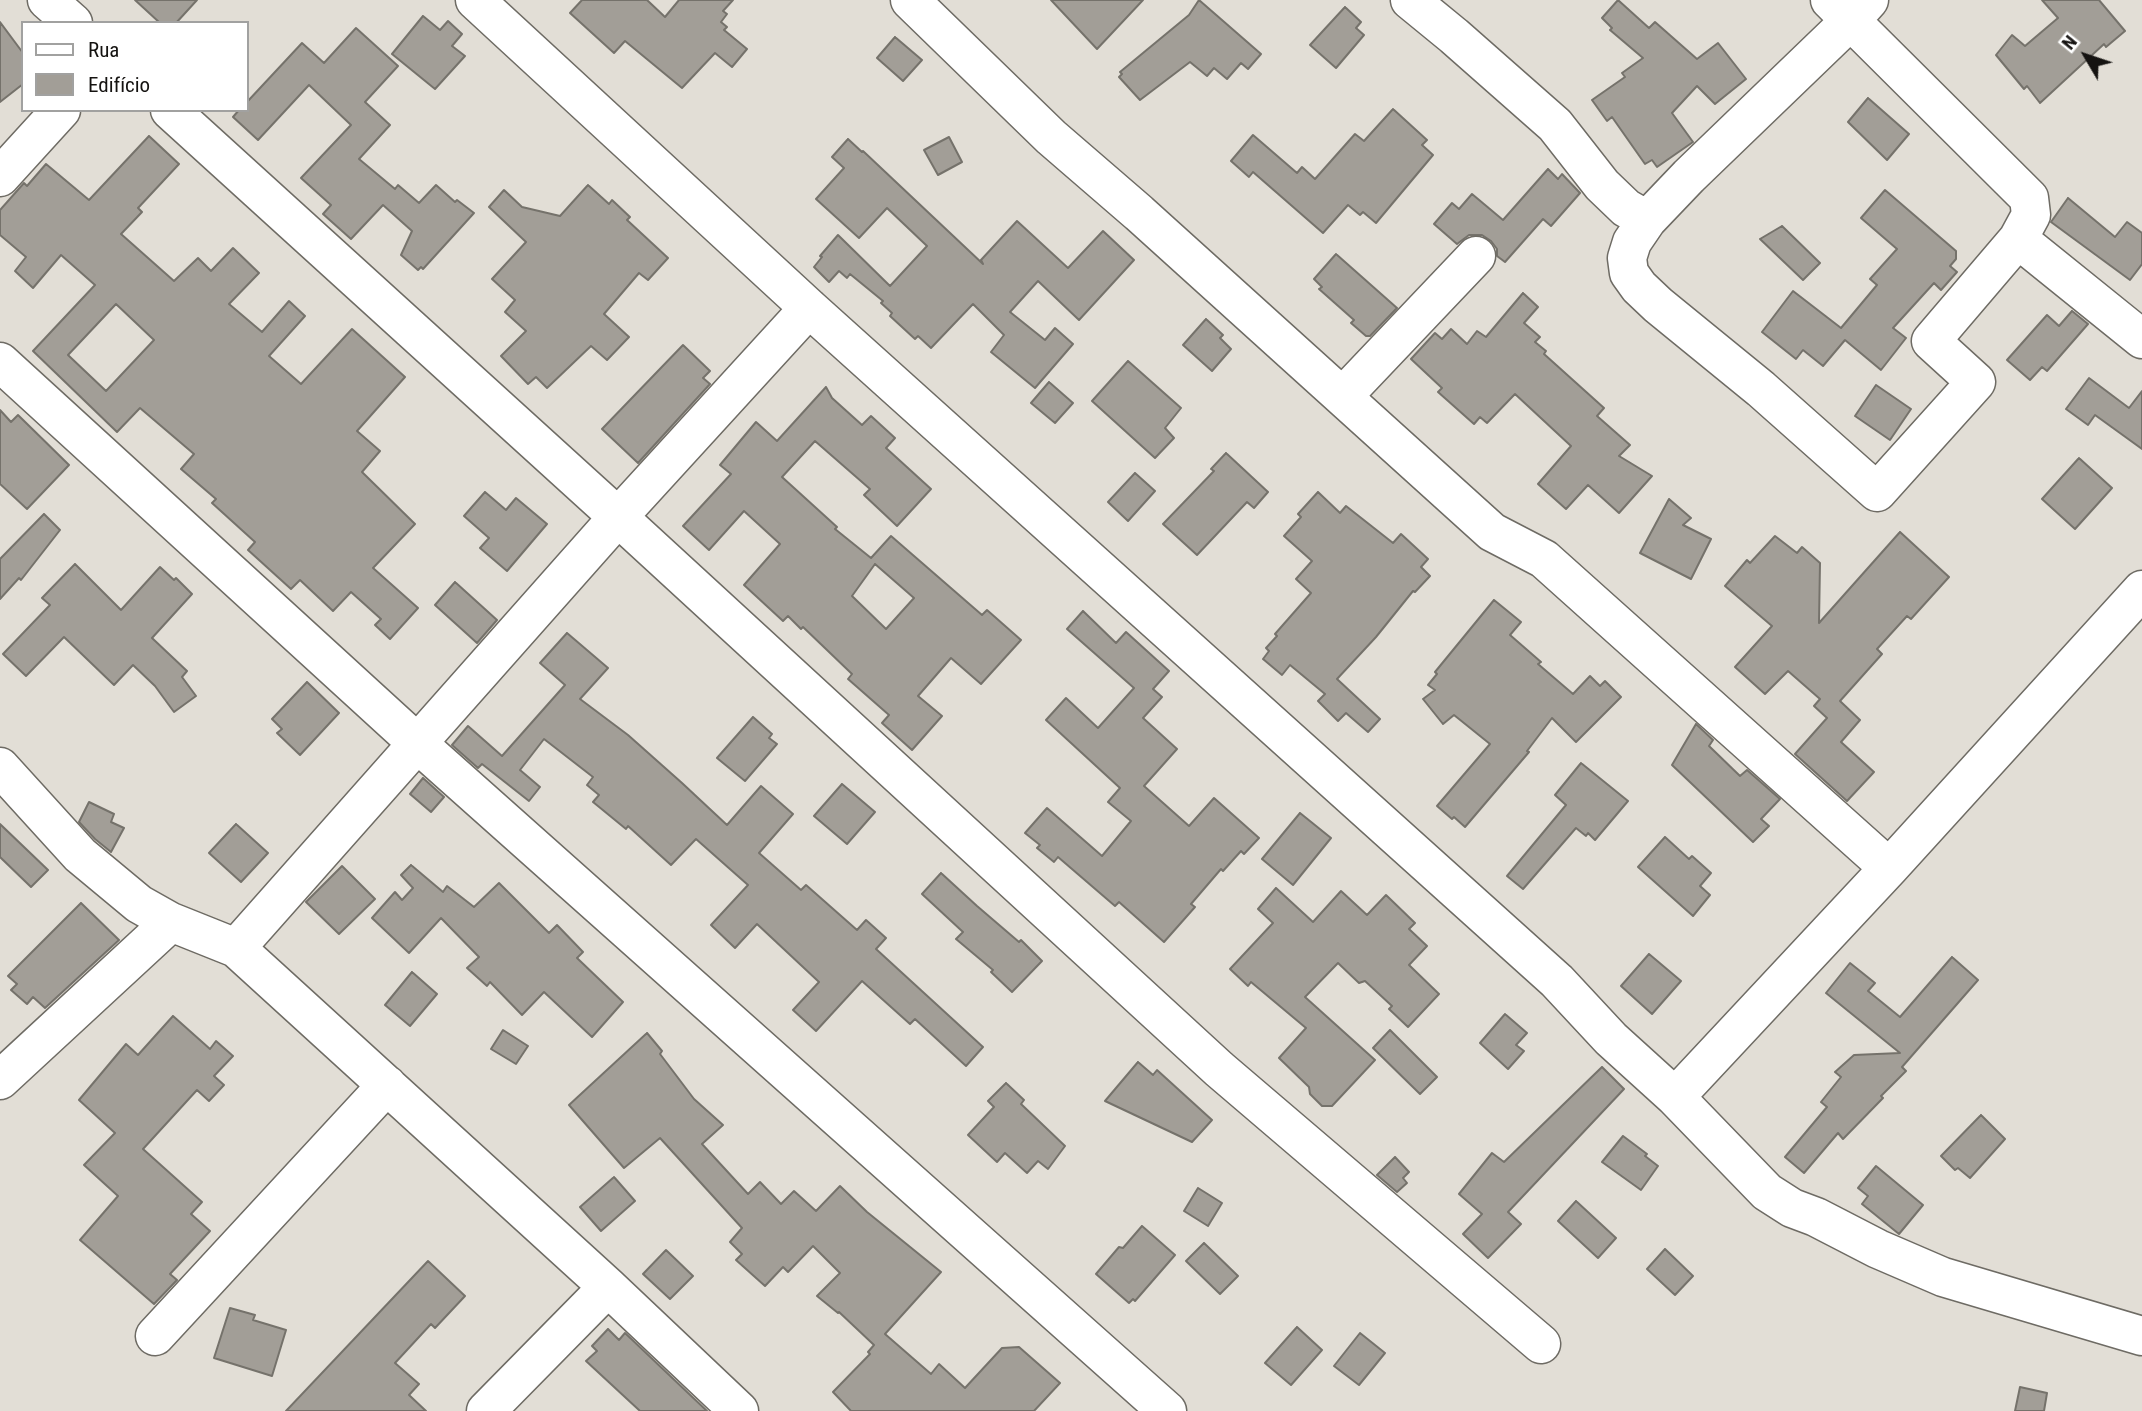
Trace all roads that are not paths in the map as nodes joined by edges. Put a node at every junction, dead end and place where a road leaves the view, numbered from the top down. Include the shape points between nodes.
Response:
1 (47, 0) edge
2 (475, 0) edge
3 (909, 0) edge
4 (1410, 0) edge
5 (1850, 6) edge
6 (71, 21) edge
7 (59, 112) edge
8 (172, 112) edge
9 (0, 177) edge
10 (1647, 219) junction
11 (2018, 240) junction
12 (1476, 256) dead end
13 (809, 308) junction
14 (2142, 339) edge
15 (0, 362) edge
16 (1343, 396) junction
17 (618, 517) junction
18 (2142, 590) edge
19 (417, 743) junction
20 (0, 767) edge
21 (1889, 868) junction
22 (171, 922) junction
23 (236, 948) junction
24 (0, 1080) edge
25 (387, 1085) junction
26 (1675, 1097) junction
27 (608, 1287) junction
28 (155, 1336) dead end
29 (2142, 1336) edge
30 (1541, 1344) dead end
31 (486, 1411) edge
32 (738, 1411) edge
33 (1167, 1411) edge

1 - 6 street
2 - 13 street
3 - 16 street via 1051,137
4 - 10 street via 1555,125 1602,185 1626,208
5 - 10 street
5 - 11 street via 2029,198 2031,215
7 - 9 street
8 - 17 street
10 - 11 street via 1627,258 1629,273 1639,287 1877,492 1976,382 1931,341
11 - 14 street
12 - 16 street
13 - 17 street
13 - 26 street via 1547,972
15 - 19 street
16 - 21 street via 1492,532 1544,559
17 - 19 street
17 - 30 street via 1219,1069
18 - 21 street
19 - 23 street
19 - 33 street
20 - 22 street via 80,855 139,904
21 - 26 street
22 - 23 street
22 - 24 street
23 - 25 street
25 - 27 street
25 - 28 street
26 - 29 street via 1767,1192 1792,1208 1943,1277
27 - 31 street
27 - 32 street

